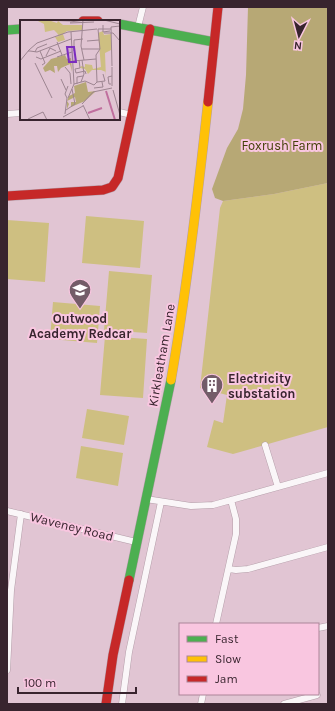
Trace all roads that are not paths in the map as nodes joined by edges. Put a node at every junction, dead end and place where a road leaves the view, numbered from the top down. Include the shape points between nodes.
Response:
1 (143, 7) edge
2 (218, 7) edge
3 (120, 24) edge
4 (20, 28) edge
5 (138, 28) junction
6 (150, 29) junction
7 (7, 30) edge
8 (214, 42) junction
9 (120, 112) edge
10 (20, 113) edge
11 (7, 114) edge
12 (132, 115) junction
13 (7, 196) edge
14 (265, 445) dead end
15 (328, 473) edge
16 (278, 486) junction
17 (146, 498) junction
18 (231, 500) junction
19 (161, 502) junction
20 (7, 510) edge
21 (21, 514) junction
22 (136, 542) junction
23 (328, 547) edge
24 (229, 569) junction
25 (216, 623) edge
26 (7, 670) edge
27 (317, 695) edge
28 (106, 704) edge
29 (122, 704) edge
30 (284, 704) edge

1 - 5 street
2 - 8 main road, Kirkleatham Lane
3 - 5 main road
4 - 7 main road
5 - 6 main road
6 - 8 main road
6 - 12 main road
8 - 17 main road, Kirkleatham Lane via 186,292
9 - 12 street
10 - 11 street
12 - 13 main road via 118,178 112,187 103,190
14 - 16 street
15 - 16 street
16 - 18 street
17 - 19 street
17 - 22 main road, Kirkleatham Lane
18 - 19 street via 201,506
18 - 24 street via 237,527
19 - 29 street via 129,652
20 - 21 street, Waveney Road
21 - 22 street, Waveney Road
21 - 26 street via 11,590
22 - 28 main road, Kirkleatham Lane via 113,655
23 - 24 street via 248,569
24 - 25 street
27 - 30 street

